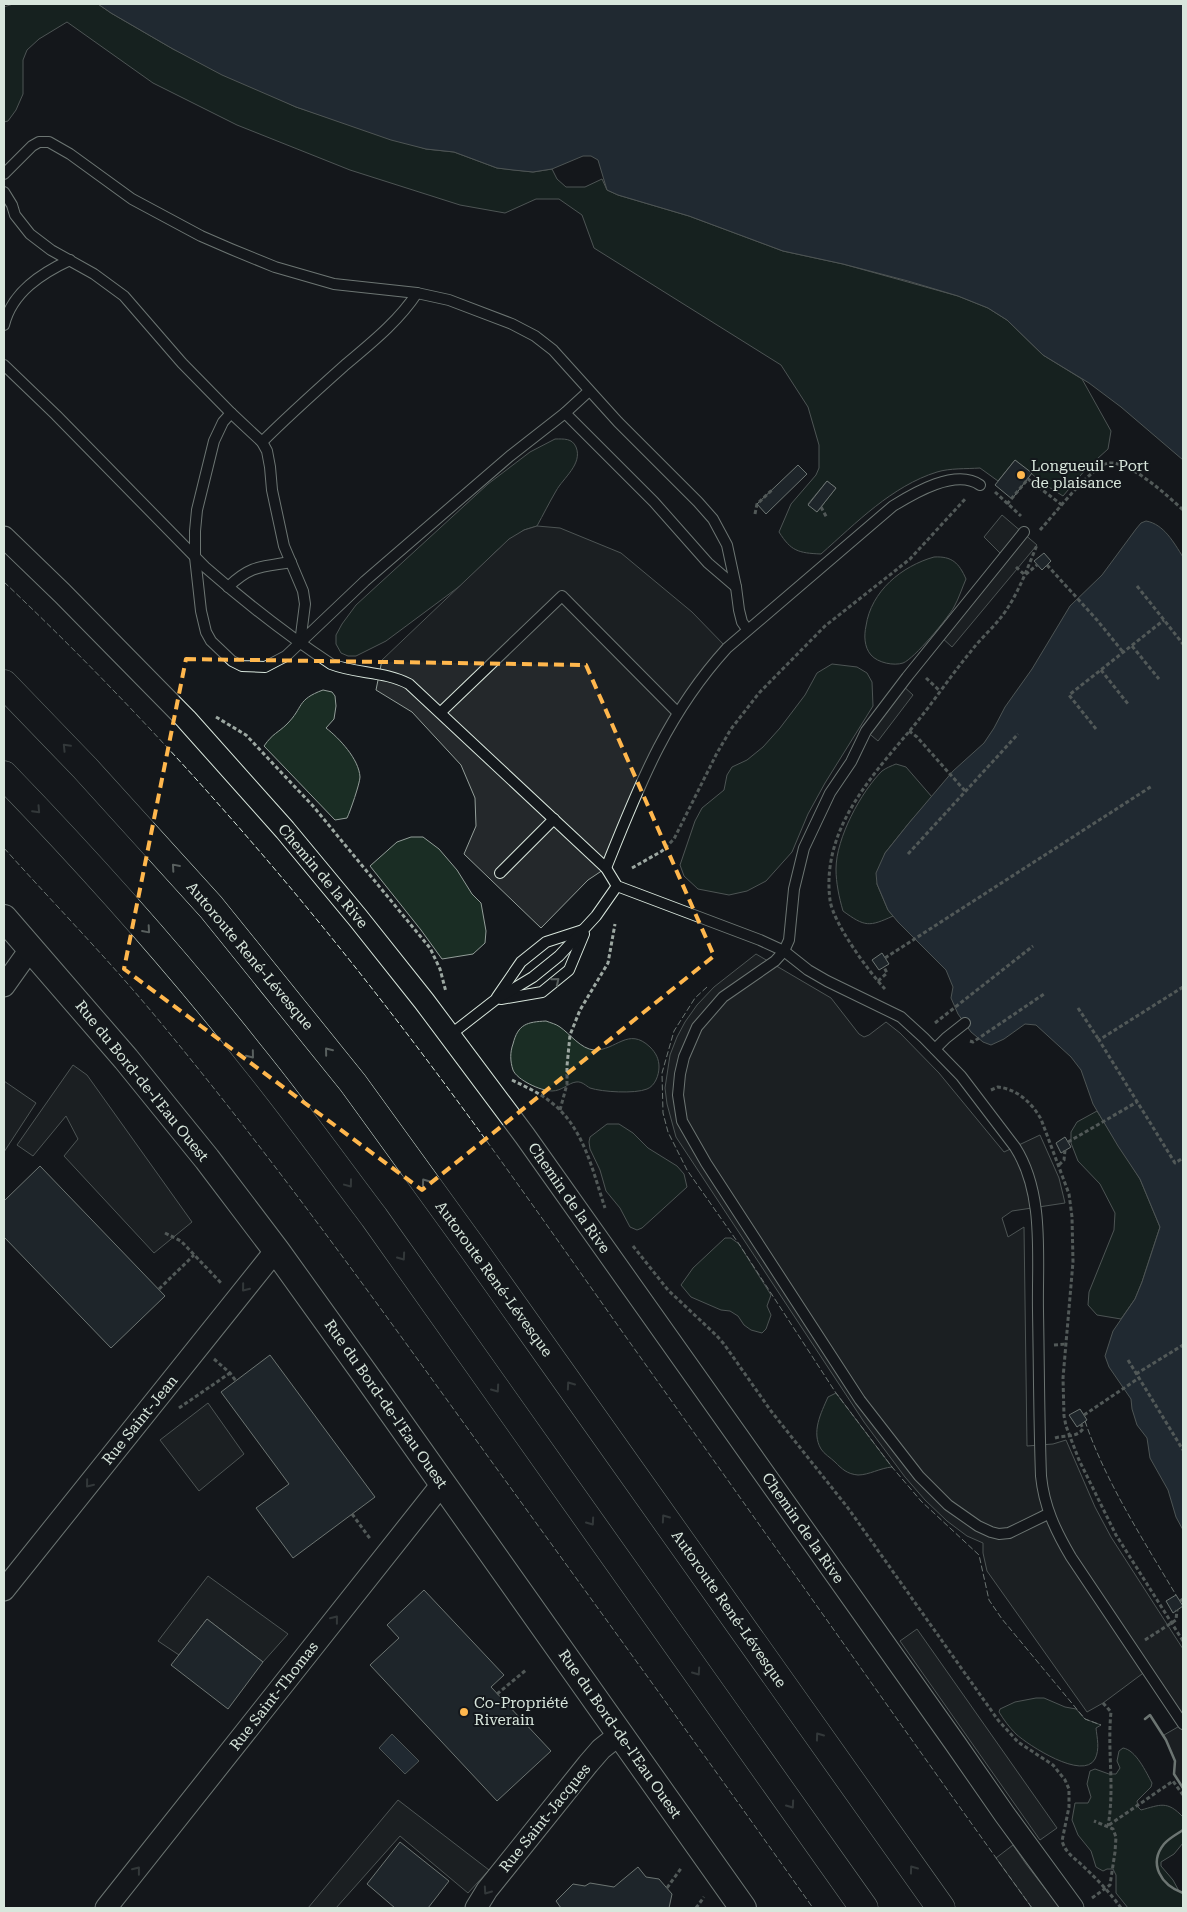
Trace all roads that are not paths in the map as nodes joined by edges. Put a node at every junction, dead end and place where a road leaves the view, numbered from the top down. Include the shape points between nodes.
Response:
1 (4, 174) edge
2 (5, 198) edge
3 (70, 260) junction
4 (417, 293) junction
5 (4, 324) edge
6 (4, 365) edge
7 (589, 391) junction
8 (231, 413) junction
9 (565, 413) junction
10 (262, 442) junction
11 (980, 485) dead end
12 (1024, 532) dead end
13 (4, 537) edge
14 (195, 557) junction
15 (291, 562) junction
16 (228, 587) junction
17 (736, 587) junction
18 (747, 629) junction
19 (300, 643) junction
20 (4, 684) edge
21 (441, 712) junction
22 (677, 712) junction
23 (4, 775) edge
24 (554, 819) junction
25 (606, 868) junction
26 (500, 873) dead end
27 (616, 886) junction
28 (4, 918) edge
29 (585, 929) junction
30 (31, 948) junction
31 (784, 952) junction
32 (4, 986) edge
33 (495, 1000) junction
34 (965, 1023) dead end
35 (450, 1034) junction
36 (935, 1049) junction
37 (276, 1250) junction
38 (442, 1484) junction
39 (1048, 1514) junction
40 (4, 1590) edge
41 (1183, 1724) edge
42 (620, 1734) junction
43 (1079, 1906) edge
44 (106, 1908) edge
45 (476, 1908) edge
46 (743, 1908) edge
47 (864, 1908) edge
48 (941, 1908) edge

1 - 4 lane via 32,146 49,142 132,199 231,249 334,284
2 - 3 lane via 30,234
3 - 5 lane via 37,278 11,307
3 - 8 lane via 124,296
4 - 7 lane via 449,300 535,336 553,350
4 - 10 lane via 407,308
6 - 14 lane
7 - 9 lane
7 - 17 lane via 713,519 727,545
8 - 10 lane
8 - 14 lane via 222,422 214,441 197,510
9 - 17 lane via 654,502 708,563
9 - 19 lane via 379,569
10 - 15 lane via 267,451 279,525
11 - 18 lane via 954,479 918,492 893,506
12 - 31 lane via 866,731 804,848 794,890 789,940
13 - 35 street, Chemin de la Rive via 158,689 249,788
14 - 16 lane
14 - 19 lane via 206,632 232,661 242,666 265,667 286,656
15 - 16 lane via 246,571
15 - 19 lane via 305,604
16 - 19 lane
17 - 18 lane via 742,622
18 - 22 lane via 707,670
19 - 21 lane via 331,664 400,679
48 -> 20 highway, Autoroute René-Lévesque via 353,1083 211,907
21 - 22 lane via 562,596
21 - 24 lane
22 - 25 lane via 641,781
23 -> 47 highway via 141,924 305,1124 386,1233
24 - 25 lane
24 - 26 lane
25 - 27 lane
27 - 29 lane
27 - 31 lane via 695,914
28 - 30 street, Rue du Bord-de-l'Eau Ouest
29 - 33 lane via 533,977
29 - 33 lane via 546,942 520,962
33 -> 29 lane via 542,992 569,970
30 - 32 street
30 - 37 street, Rue du Bord-de-l'Eau Ouest via 126,1059
31 - 36 lane via 808,970 901,1017
31 - 39 lane via 723,997 697,1026 680,1074 678,1095 682,1121 860,1400 928,1486 966,1518 999,1534 1009,1533
33 - 35 lane
34 - 36 lane
35 - 43 street, Chemin de la Rive via 670,1339 1005,1816
36 - 39 lane via 961,1076 1015,1147 1032,1183 1037,1244 1041,1476
37 - 38 street, Rue du Bord-de-l'Eau Ouest
37 -> 40 street, Rue Saint-Jean
38 - 42 street, Rue du Bord-de-l'Eau Ouest
44 -> 38 street, Rue Saint-Thomas
39 - 41 lane via 1071,1557
42 -> 45 street, Rue Saint-Jacques via 588,1764
42 - 46 street, Rue du Bord-de-l'Eau Ouest

